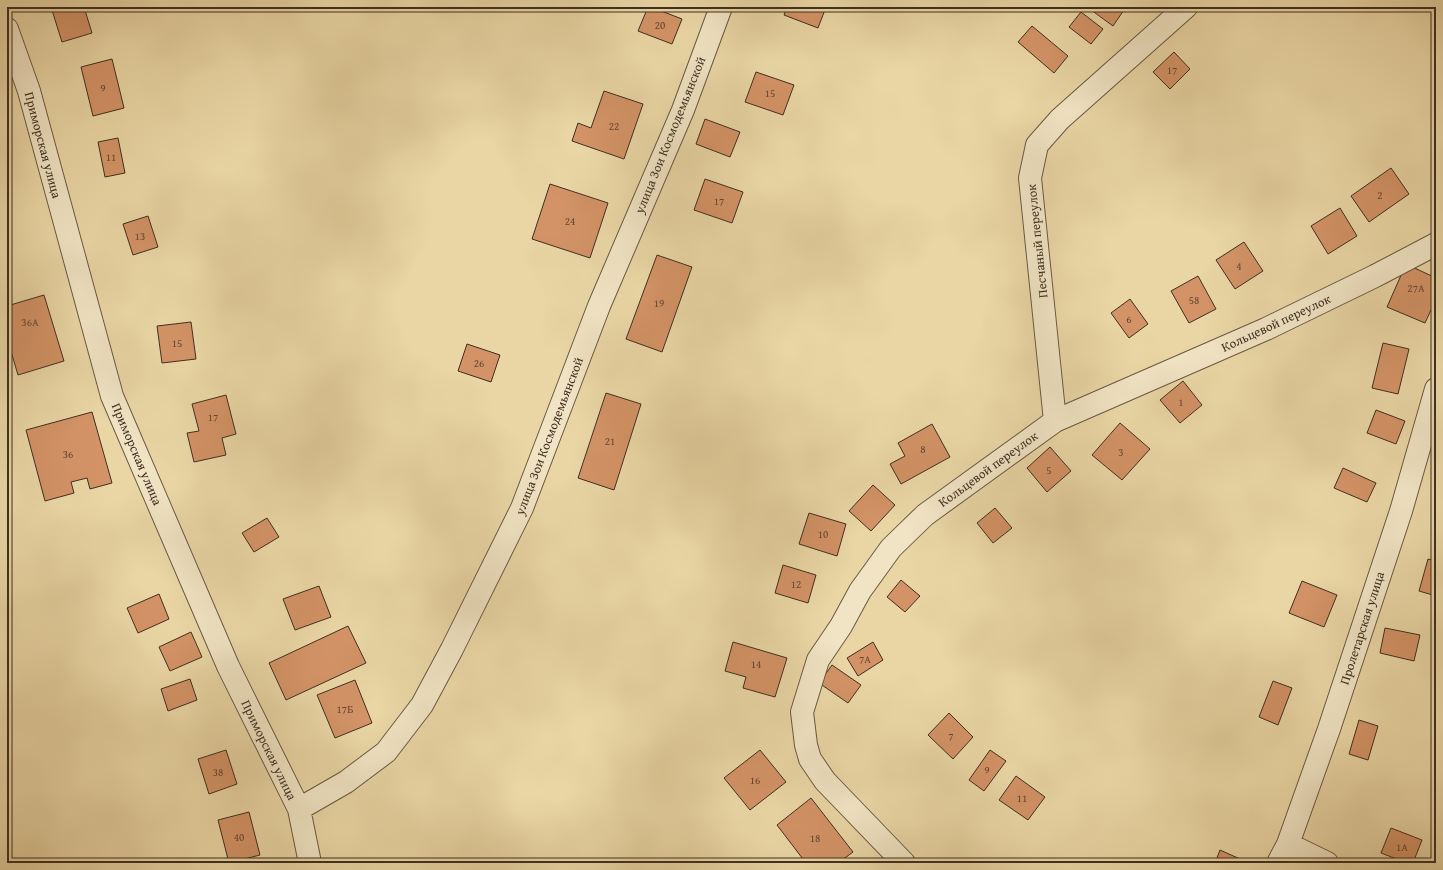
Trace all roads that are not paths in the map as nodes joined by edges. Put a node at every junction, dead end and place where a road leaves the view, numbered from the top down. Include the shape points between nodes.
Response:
1 (722, 7) edge
2 (1186, 7) edge
3 (7, 29) edge
4 (1436, 244) edge
5 (1436, 389) edge
6 (1055, 421) junction
7 (299, 809) junction
8 (1288, 844) junction
9 (310, 863) edge
10 (904, 863) edge
11 (1278, 863) edge
12 (1327, 863) edge

1 - 7 street, улица Зои Космодемьянской via 683,110 599,306 522,508 452,649 422,705 386,752 346,782
2 - 6 street, Песчаный переулок via 1060,119 1037,145 1030,178
3 - 7 street, Приморская улица via 29,91 112,396 228,666
4 - 6 street, Кольцевой переулок via 1266,329
5 - 8 street, Пролетарская улица via 1402,511
6 - 10 street, Кольцевой переулок via 924,515 891,548 860,591 842,626 818,660 802,712 810,759 825,781
7 - 9 street, Приморская улица
8 - 11 street, Пролетарская улица
8 - 12 street

